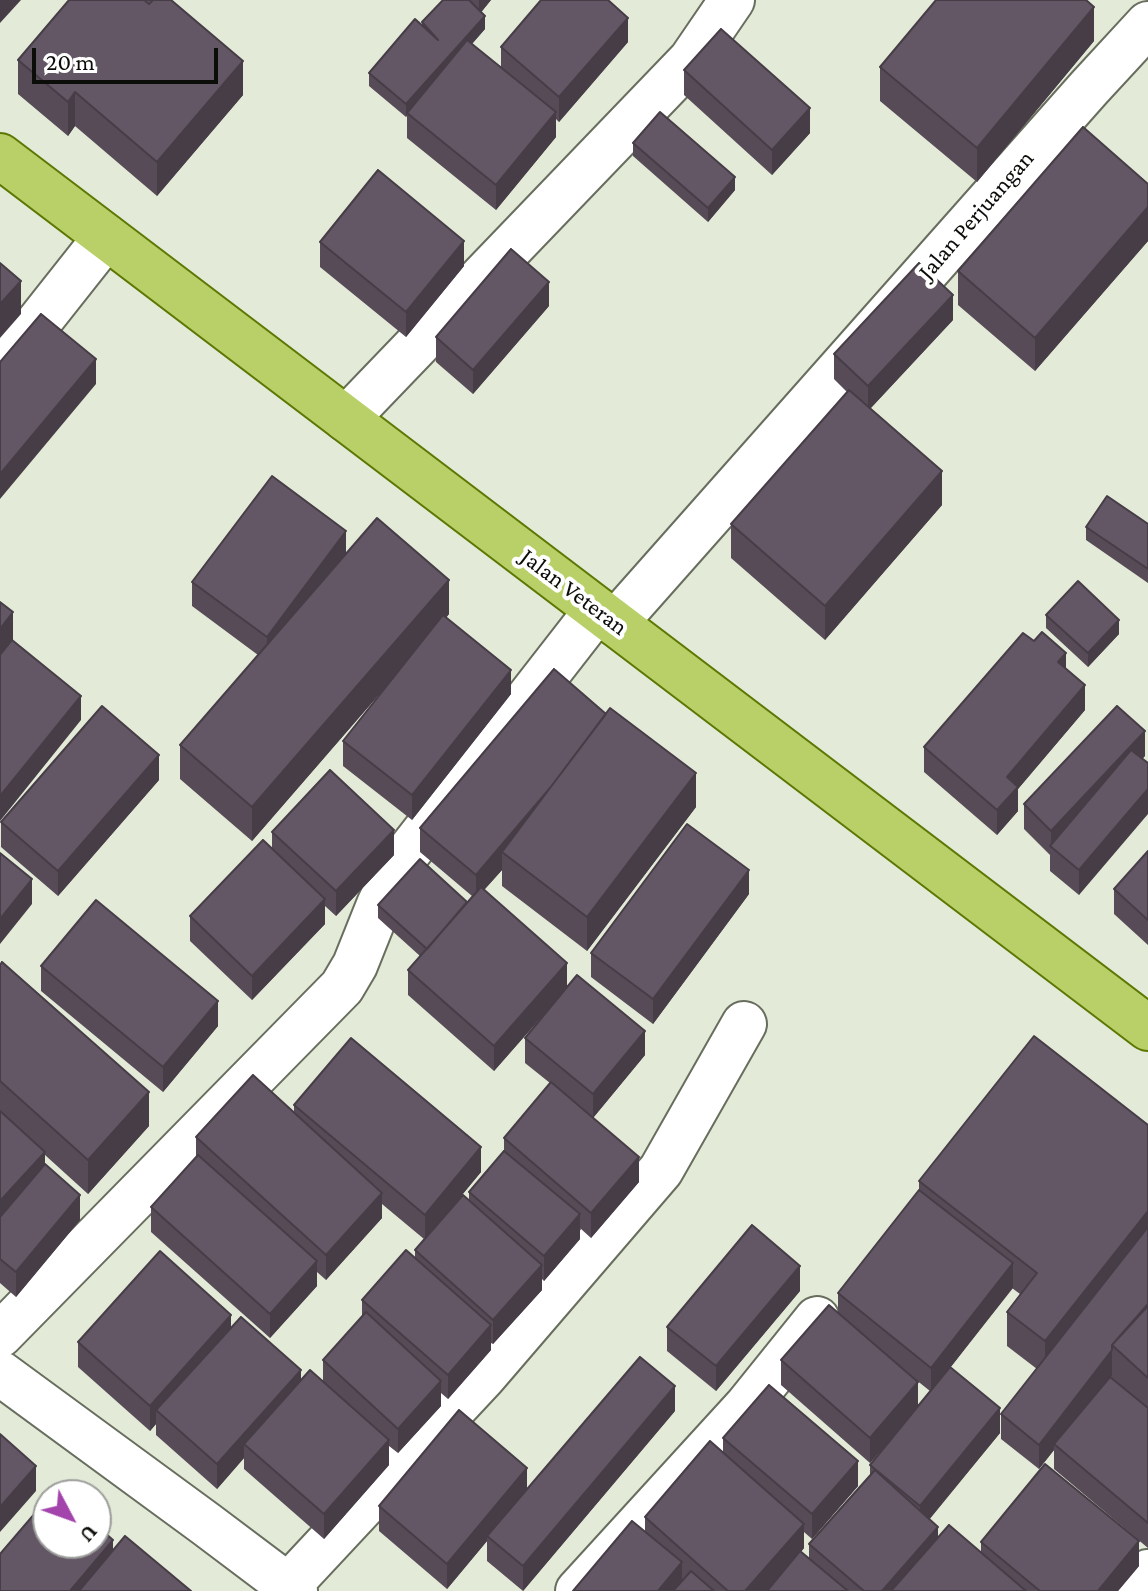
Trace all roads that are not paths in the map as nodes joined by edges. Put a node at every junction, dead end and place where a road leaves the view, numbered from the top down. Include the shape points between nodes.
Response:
1 (732, 0) edge
2 (1148, 24) edge
3 (0, 156) edge
4 (106, 237) junction
5 (0, 371) edge
6 (346, 419) junction
7 (606, 617) junction
8 (744, 1024) dead end
9 (1148, 1028) edge
10 (817, 1319) edge
11 (0, 1335) edge
12 (0, 1373) edge
13 (1148, 1572) edge
14 (291, 1589) edge
15 (578, 1591) edge
16 (1132, 1591) edge

1 - 6 street via 691,60
2 - 7 street, Jalan Perjuangan
3 - 4 main road, Jalan Veteran
4 - 5 street
4 - 6 main road, Jalan Veteran
6 - 7 main road, Jalan Veteran
7 - 9 main road, Jalan Veteran
7 - 11 street, Jalan Perjuangan via 397,867 342,987
8 - 14 street via 661,1170
10 - 15 street via 747,1406
12 - 14 street
13 - 16 street

